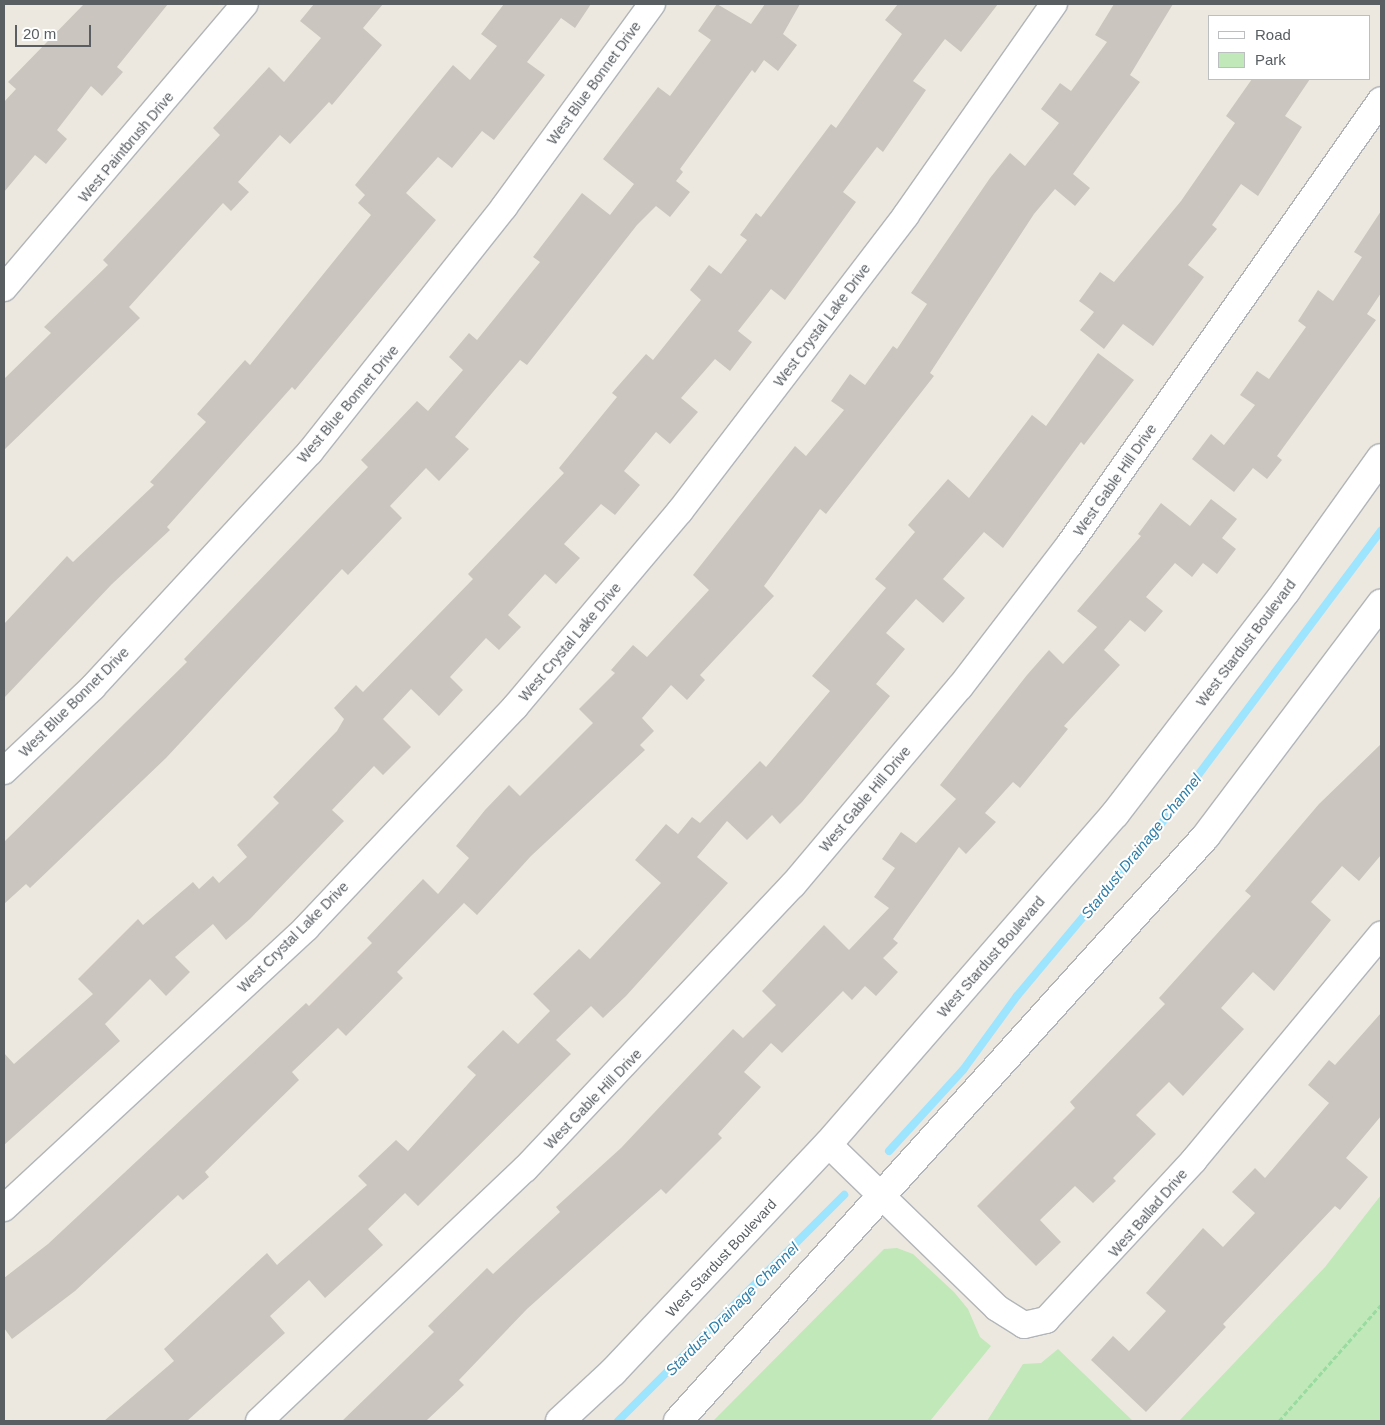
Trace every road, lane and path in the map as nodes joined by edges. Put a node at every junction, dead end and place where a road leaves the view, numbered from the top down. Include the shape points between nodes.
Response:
1 (245, 4) edge
2 (652, 4) edge
3 (1054, 4) edge
4 (1381, 100) edge
5 (4, 288) edge
6 (1381, 458) edge
7 (1381, 604) edge
8 (4, 771) edge
9 (1381, 935) edge
10 (828, 1144) junction
11 (882, 1196) junction
12 (4, 1208) edge
13 (1381, 1305) edge
14 (259, 1421) edge
15 (560, 1421) edge
16 (678, 1421) edge
17 (1279, 1421) edge

1 - 5 street, West Paintbrush Drive via 58,229
2 - 8 street, West Blue Bonnet Drive via 504,207 310,452 93,687
3 - 12 street, West Crystal Lake Drive via 906,215 686,503 515,707 306,928
4 - 14 street, West Gable Hill Drive via 1069,545 960,687 792,885 526,1169
6 - 10 street, West Stardust Boulevard via 1286,591 1115,814
7 - 11 street via 1206,836
9 - 11 street, West Ballad Drive via 1181,1174 1046,1320 1024,1324 998,1308
10 - 11 street, West Ballad Drive
10 - 15 street, West Stardust Boulevard via 613,1372
11 - 16 street
13 - 17 path

